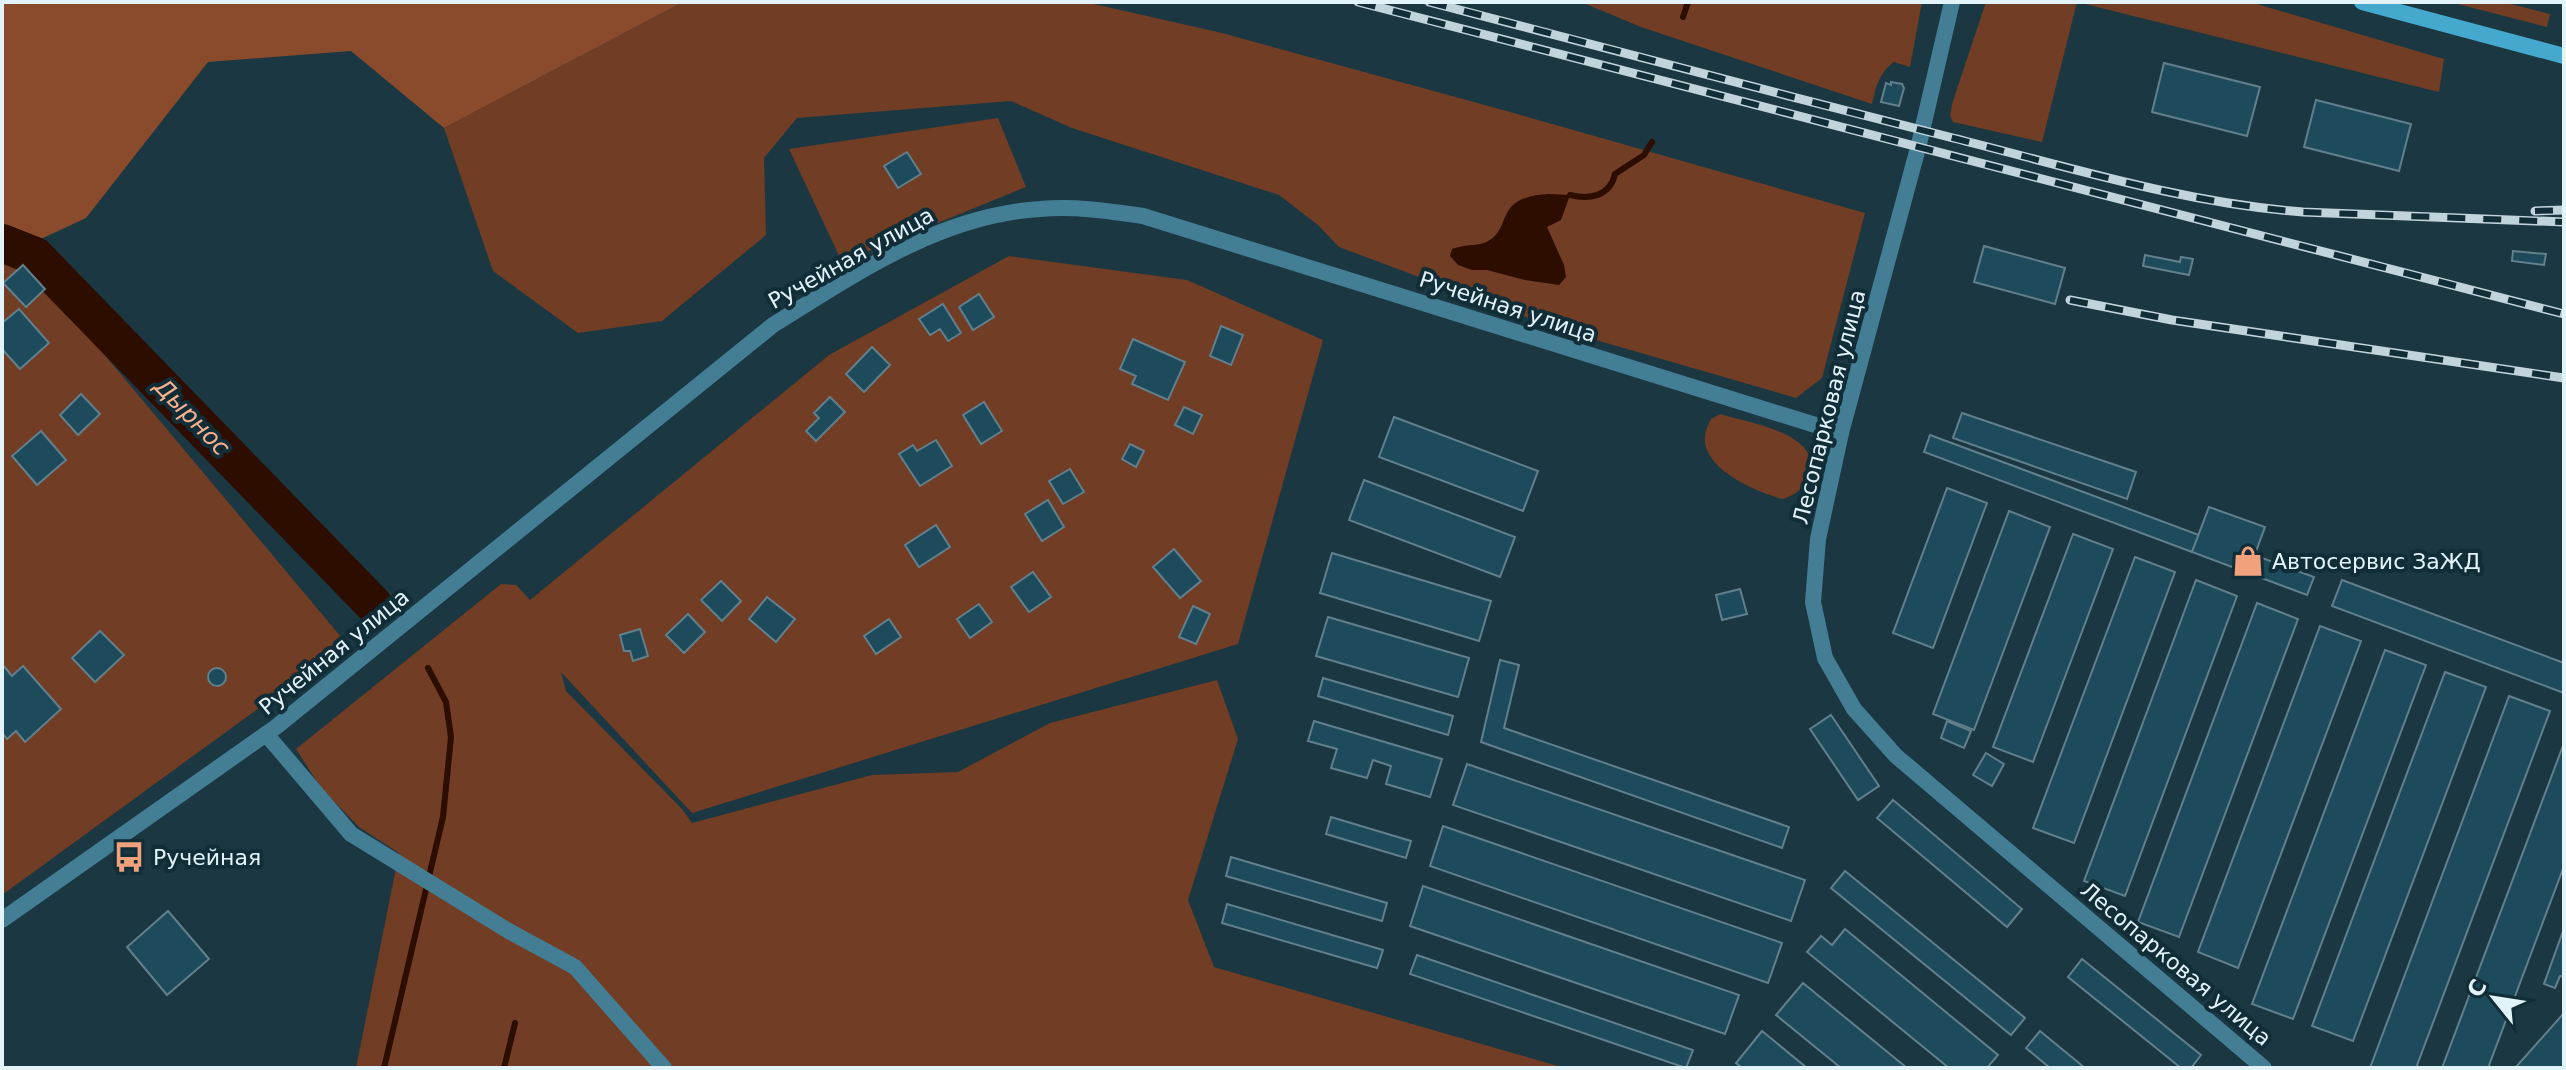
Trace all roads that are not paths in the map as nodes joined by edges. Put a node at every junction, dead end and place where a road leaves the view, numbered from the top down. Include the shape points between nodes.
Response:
1 (1952, 2) edge
2 (2362, 2) edge
3 (2564, 56) edge
4 (1841, 433) junction
5 (266, 734) junction
6 (2, 920) edge
7 (664, 1068) edge
8 (2264, 1068) edge

1 - 4 street, Лесопарковая улица
2 - 3 main road
4 - 5 street, Ручейная улица via 1143,216 1091,208 997,215 917,241 773,325
4 - 8 street, Лесопарковая улица via 1818,539 1813,602 1825,658 1854,709 1896,756
5 - 6 street, Ручейная улица
5 - 7 street via 351,834 575,967

